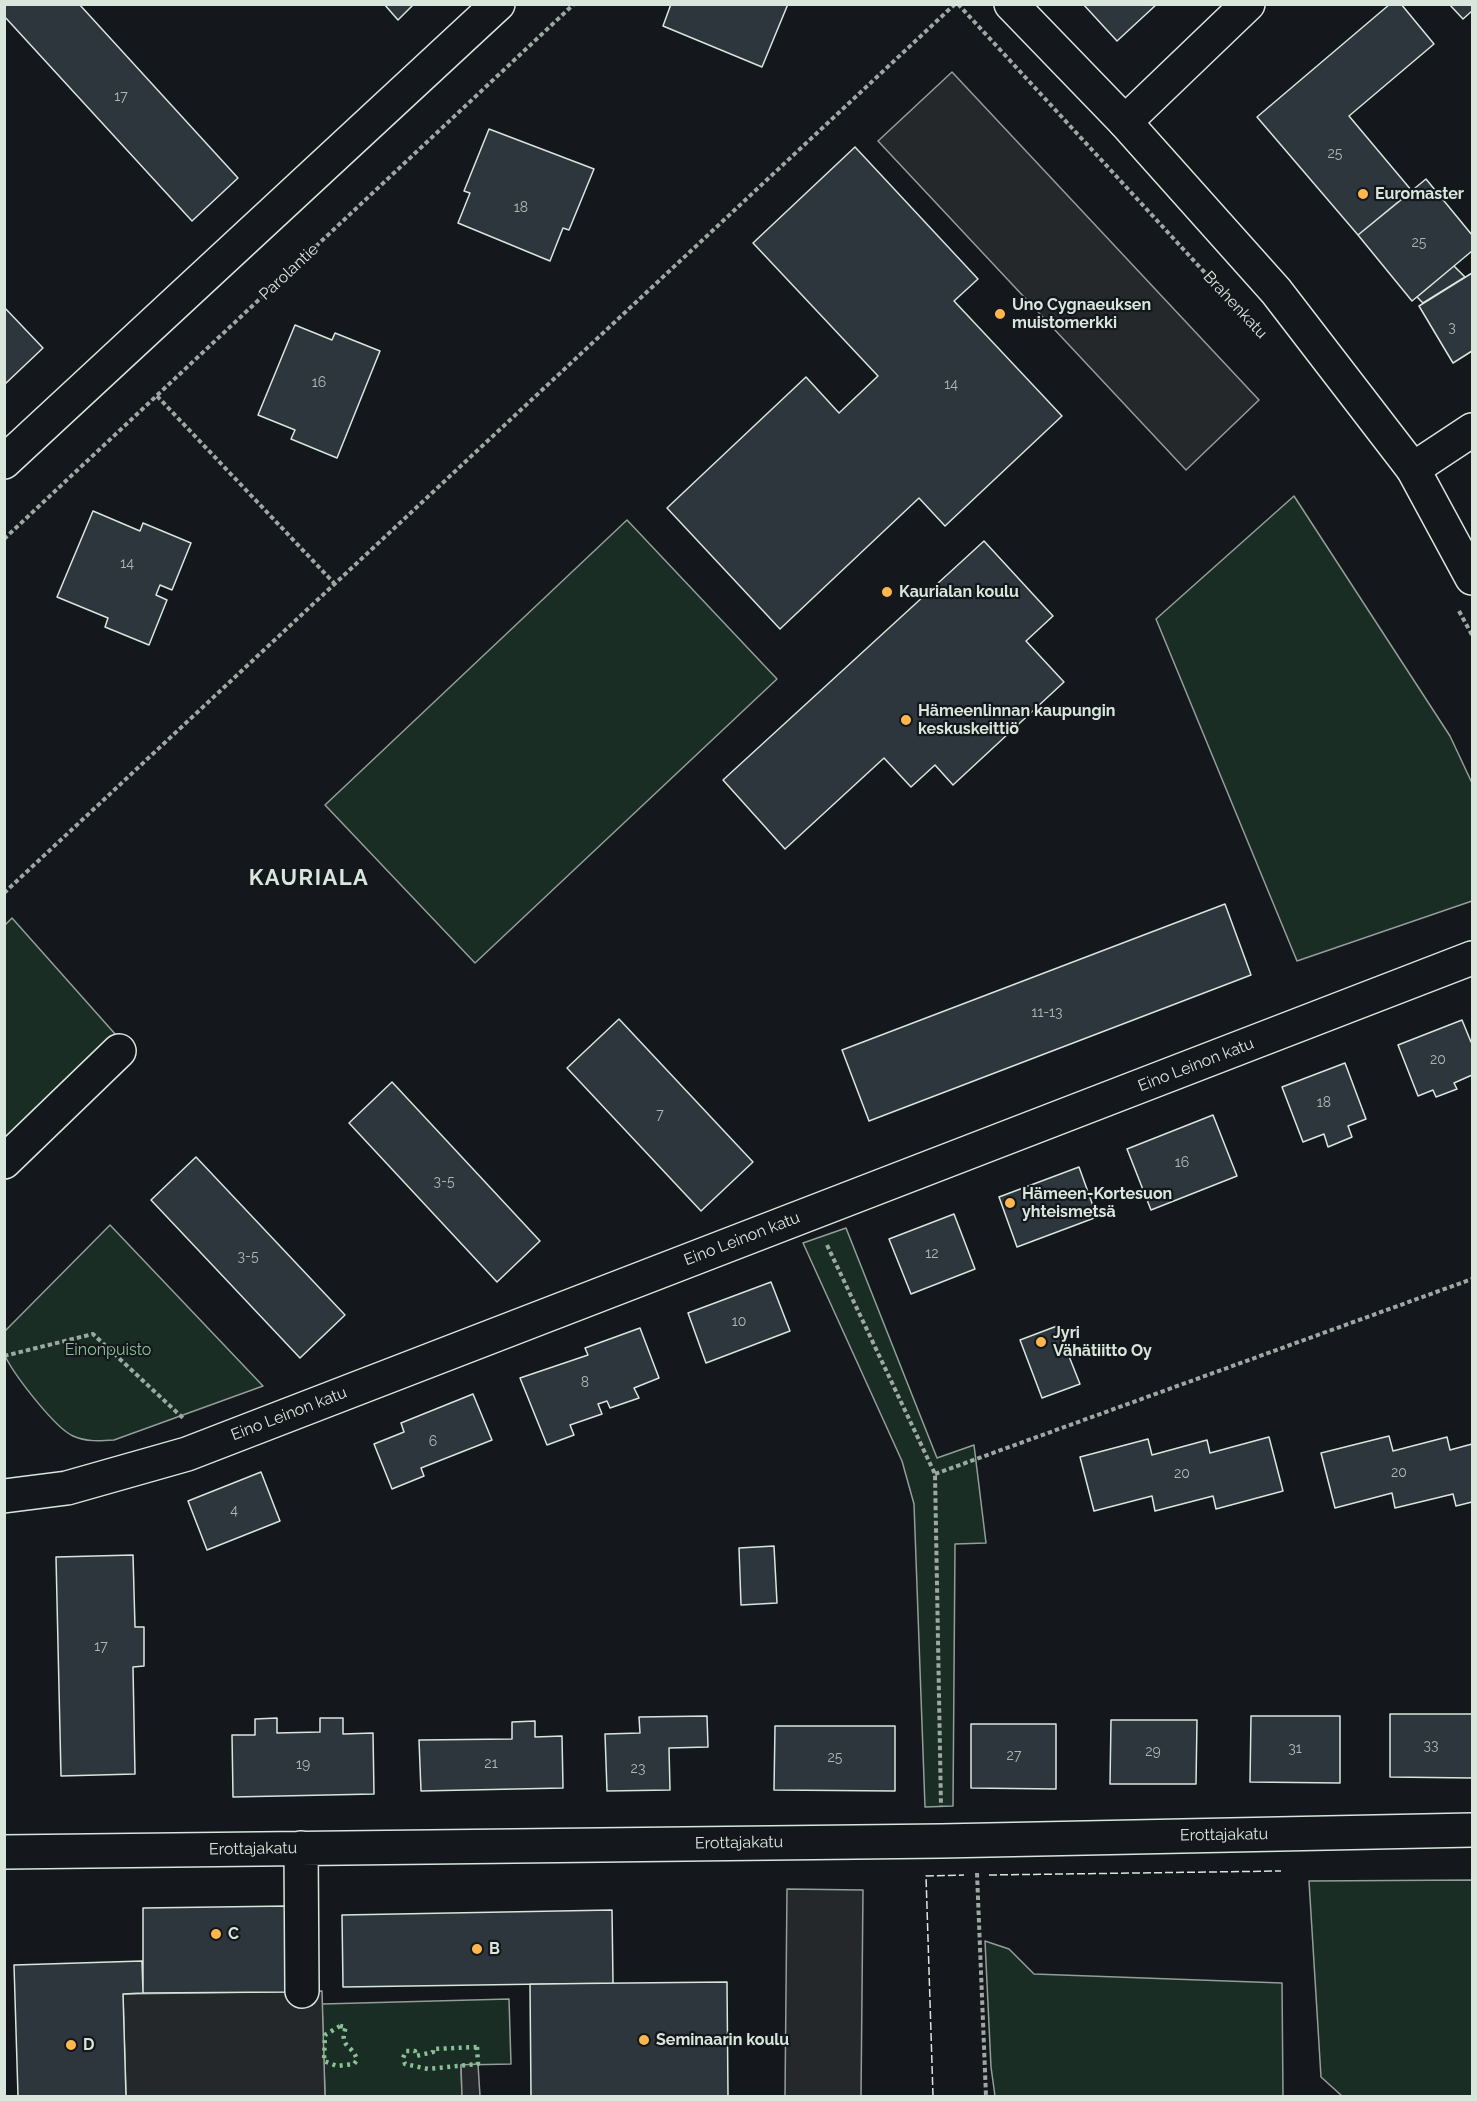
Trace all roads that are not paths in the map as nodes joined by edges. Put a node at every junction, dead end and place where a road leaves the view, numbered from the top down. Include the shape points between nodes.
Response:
1 (498, 4) edge
2 (1011, 4) edge
3 (1248, 4) edge
4 (1125, 122) junction
5 (1473, 430) edge
6 (4, 462) edge
7 (1413, 469) junction
8 (1473, 578) edge
9 (1473, 958) edge
10 (120, 1050) dead end
11 (4, 1162) edge
12 (4, 1496) edge
13 (1473, 1830) edge
14 (301, 1848) junction
15 (4, 1852) edge
16 (302, 1991) dead end

1 - 6 street
2 - 4 street
3 - 4 street
4 - 7 street via 1276,291
5 - 7 street
7 - 8 street
9 - 12 street, Eino Leinon katu via 187,1454 67,1488
10 - 11 street
13 - 14 street, Erottajakatu
14 - 15 street, Erottajakatu
14 - 16 street

